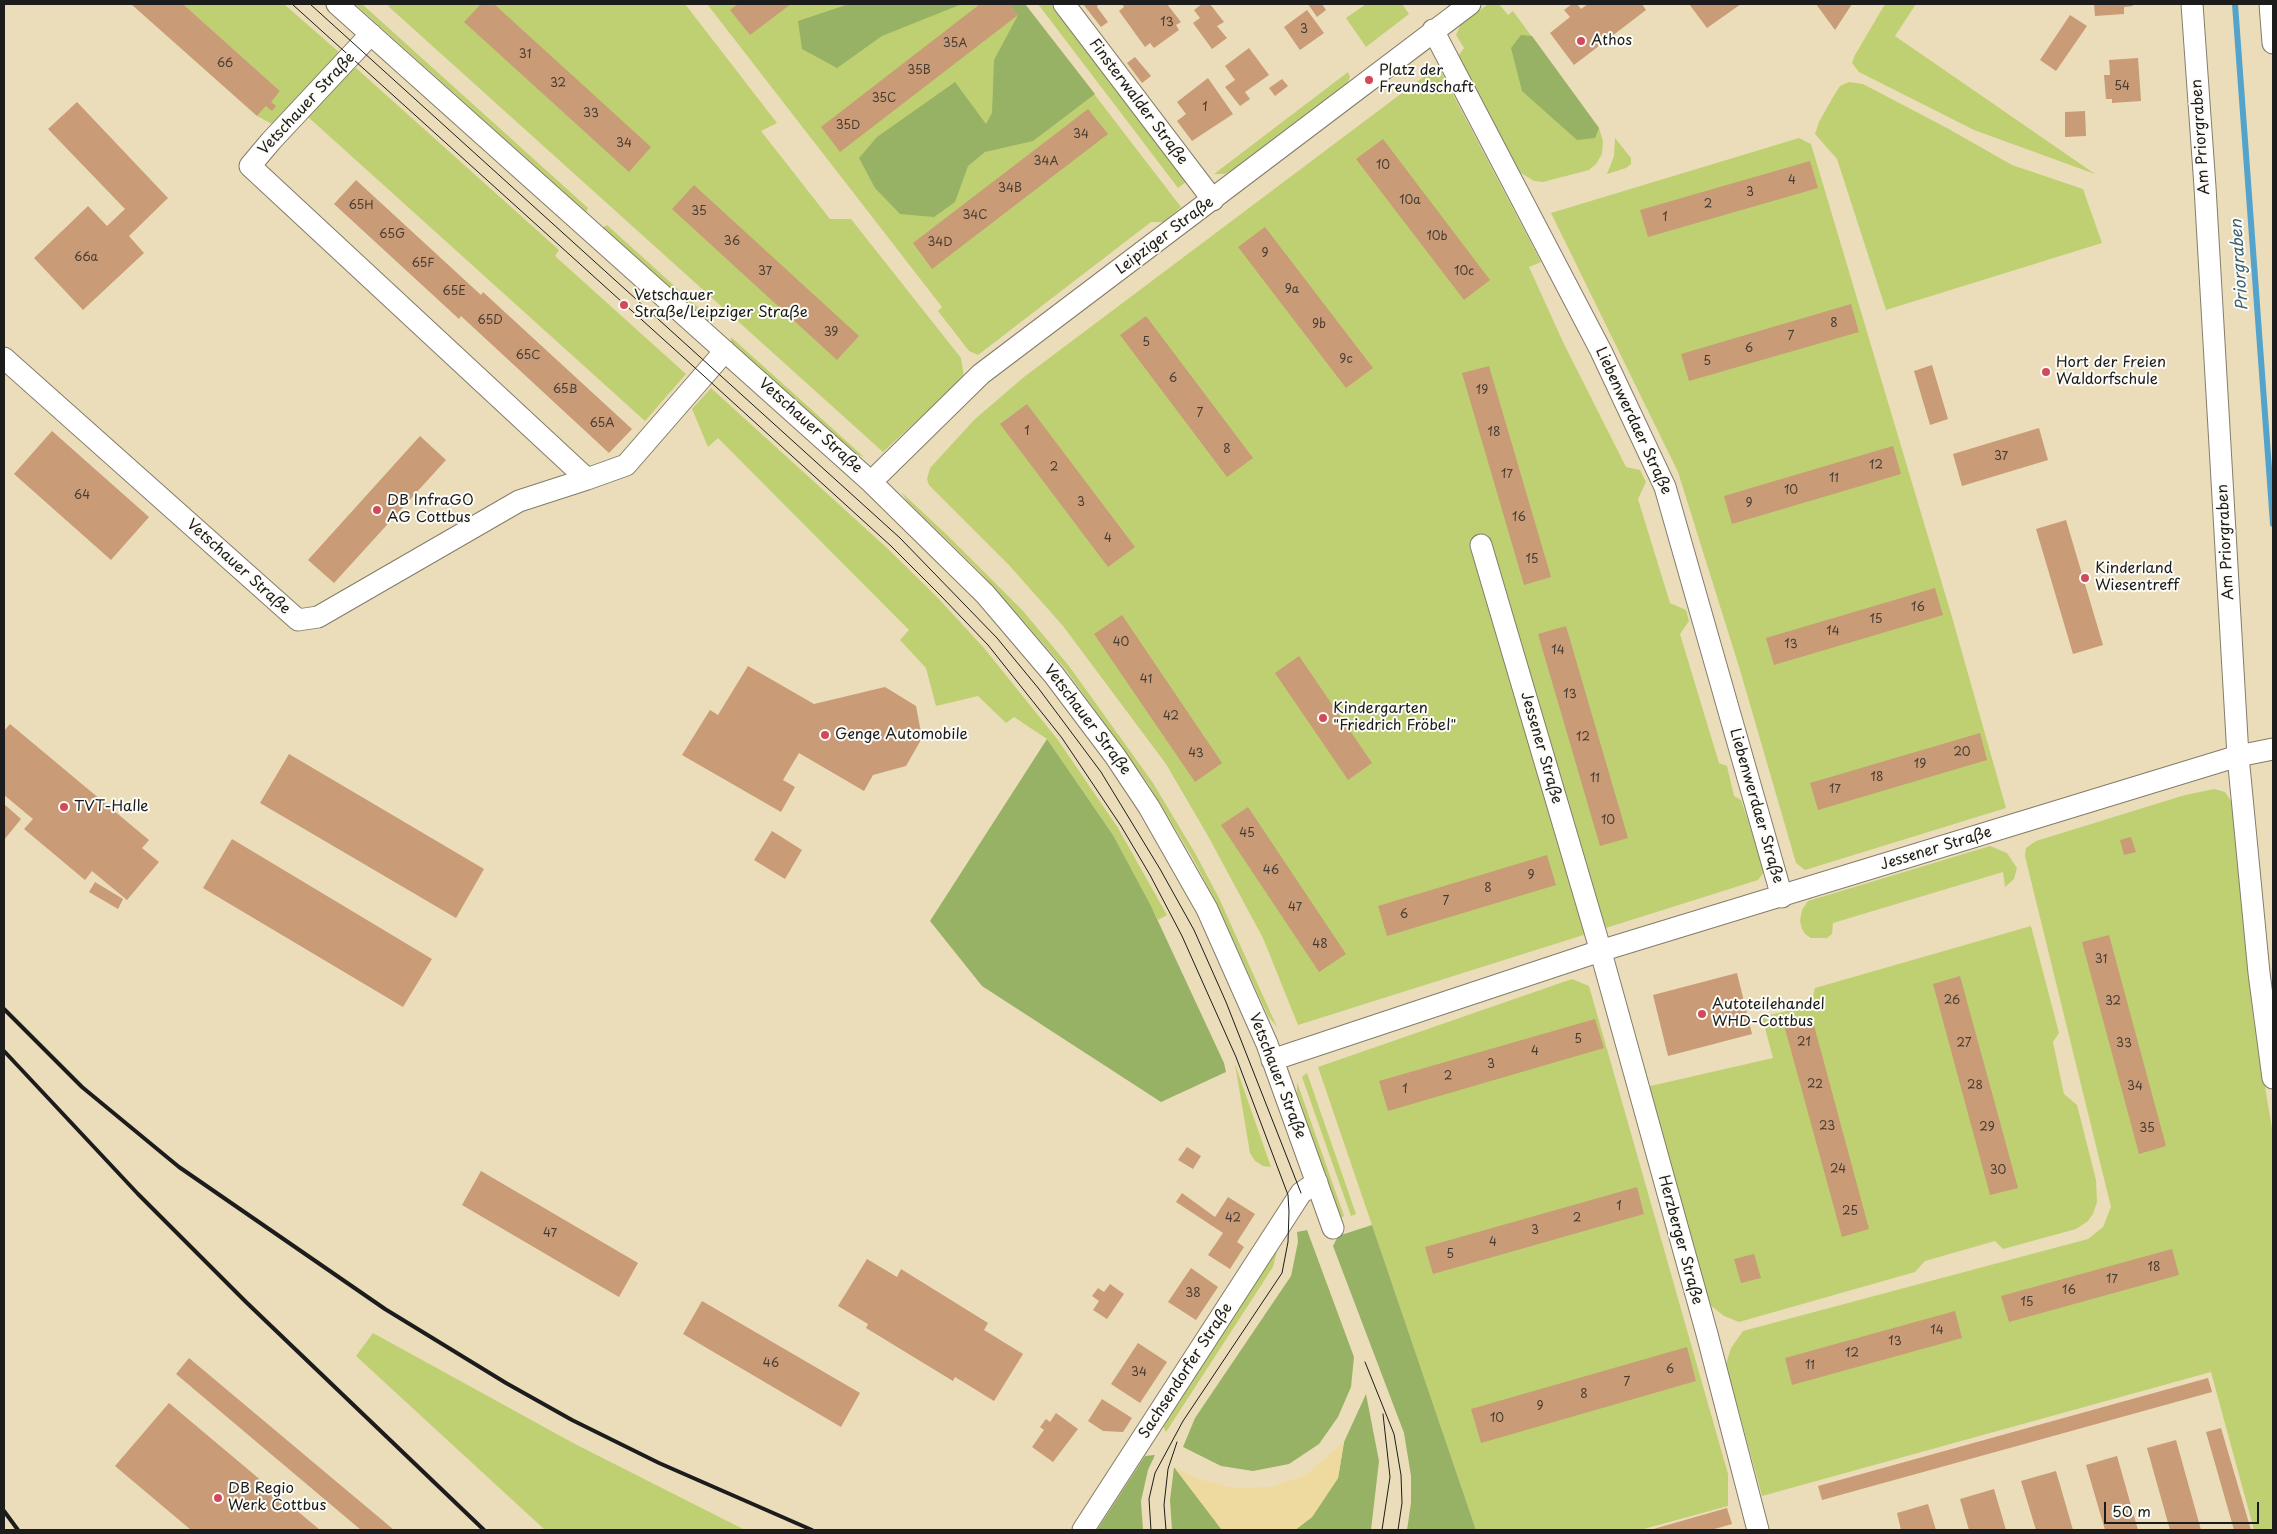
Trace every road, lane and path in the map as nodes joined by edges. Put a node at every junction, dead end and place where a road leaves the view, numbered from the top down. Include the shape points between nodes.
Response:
1 (337, 4) edge
2 (1064, 4) edge
3 (1470, 4) edge
4 (2192, 4) edge
5 (2270, 4) edge
6 (1433, 30) junction
7 (371, 34) junction
8 (2273, 43) edge
9 (1213, 200) junction
10 (725, 351) junction
11 (4, 358) edge
12 (587, 479) junction
13 (872, 482) junction
14 (1481, 545) dead end
15 (2273, 749) edge
16 (2238, 756) junction
17 (1782, 897) junction
18 (1600, 951) junction
19 (1272, 1060) junction
20 (2273, 1078) edge
21 (1316, 1182) junction
22 (1333, 1228) dead end
23 (1083, 1530) edge
24 (1758, 1530) edge

1 - 7 street, Vetschauer Straße
2 - 9 street, Finsterwalder Straße
3 - 6 street, Leipziger Straße
4 - 16 street, Am Priorgraben
5 - 8 street
6 - 9 street, Leipziger Straße
6 - 17 street, Liebenwerdaer Straße via 1601,351 1665,487
7 - 10 street, Vetschauer Straße
7 - 12 street, Vetschauer Straße via 250,166
9 - 13 street, Leipziger Straße via 981,374
10 - 12 street, Vetschauer Straße via 626,464
10 - 13 street, Vetschauer Straße
11 - 12 street, Vetschauer Straße via 298,620 318,617 519,501
13 - 19 street, Vetschauer Straße via 985,594 1054,675 1115,756 1154,814 1207,909
14 - 18 street, Jessener Straße
15 - 16 street, Jessener Straße
16 - 17 street, Jessener Straße
16 - 20 street, Am Priorgraben via 2259,973
17 - 18 street, Jessener Straße
18 - 19 street, Jessener Straße
18 - 24 street, Herzberger Straße
19 - 21 street, Vetschauer Straße
21 - 22 street, Vetschauer Straße
21 - 23 street, Sachsendorfer Straße via 1301,1193

